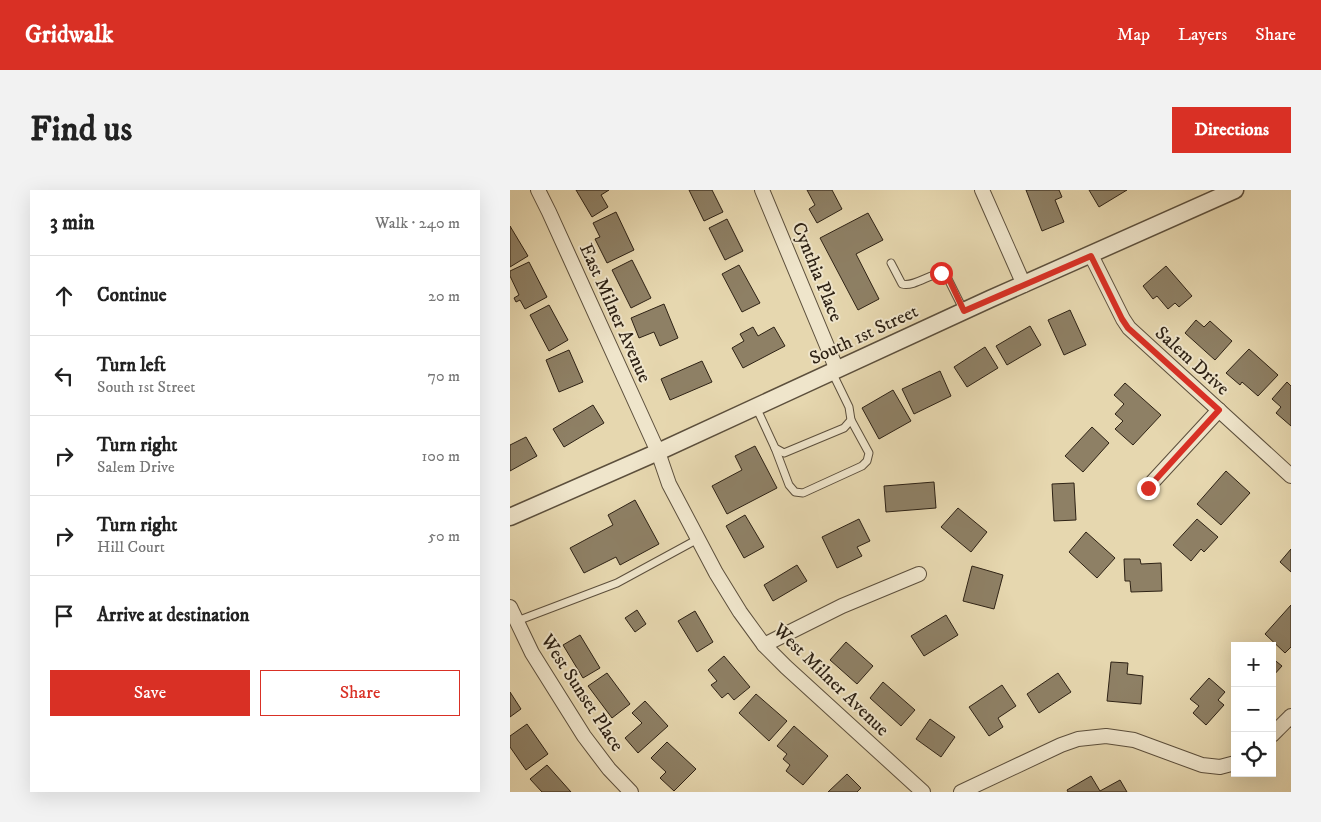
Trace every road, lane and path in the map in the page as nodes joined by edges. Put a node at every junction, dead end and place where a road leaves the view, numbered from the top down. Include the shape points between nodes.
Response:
1 (538, 190) edge
2 (762, 190) edge
3 (982, 190) edge
4 (1235, 190) edge
5 (1091, 256) junction
6 (891, 263) dead end
7 (1024, 285) junction
8 (964, 311) junction
9 (834, 371) junction
10 (756, 407) junction
11 (1219, 410) junction
12 (851, 420) junction
13 (775, 448) junction
14 (658, 452) junction
15 (1291, 476) edge
16 (1148, 488) dead end
17 (510, 517) edge
18 (698, 540) junction
19 (919, 574) dead end
20 (510, 608) edge
21 (516, 621) junction
22 (764, 645) junction
23 (1291, 716) edge
24 (1276, 732) edge
25 (1231, 764) edge
26 (631, 792) edge
27 (923, 792) edge
28 (961, 792) edge

1 - 14 street, East Milner Avenue
2 - 9 street, Cynthia Place
3 - 7 street
4 - 5 street, South 1st Street
5 - 7 street, South 1st Street
5 - 11 street, Salem Drive via 1128,328
6 - 8 lane via 902,284 908,286 933,274 941,273 948,277
7 - 8 street, South 1st Street
8 - 9 street, South 1st Street
9 - 10 street, South 1st Street
9 - 12 lane
10 - 13 lane
10 - 14 street, South 1st Street
11 - 15 street, Salem Drive
11 - 16 street
12 - 13 lane via 844,428 784,453
12 - 13 lane via 869,453 867,461 803,493 795,492 789,485
14 - 17 street, South 1st Street
14 - 18 street, West Milner Avenue via 669,484
18 - 21 lane via 618,583
18 - 22 street, West Milner Avenue via 740,612
19 - 22 street via 842,606
20 - 21 street, West Sunset Place
21 - 26 street, West Sunset Place via 532,653 584,736
22 - 27 street, West Milner Avenue
23 - 24 street
25 - 28 street via 1220,767 1202,765 1134,740 1097,736 1061,745

